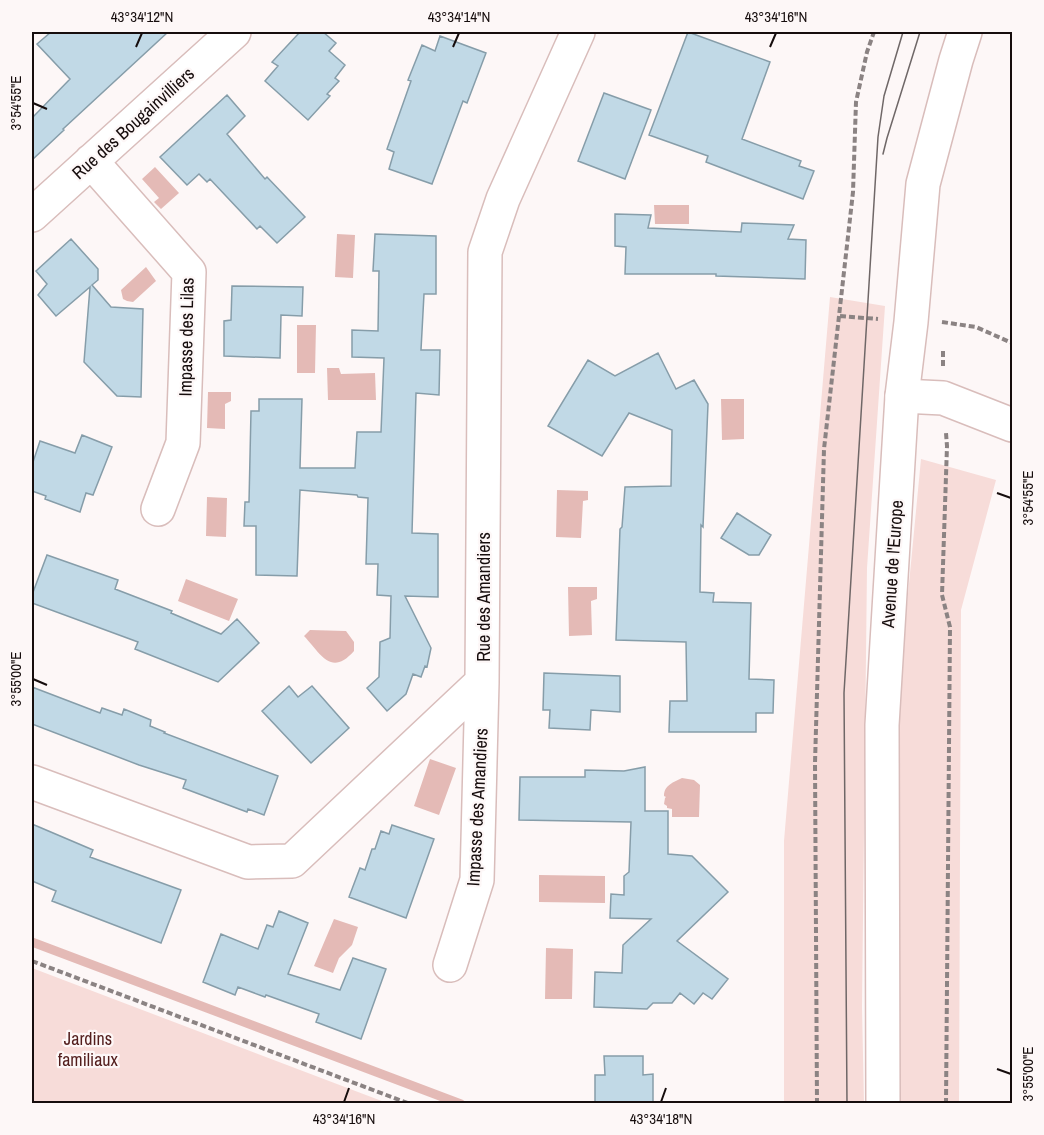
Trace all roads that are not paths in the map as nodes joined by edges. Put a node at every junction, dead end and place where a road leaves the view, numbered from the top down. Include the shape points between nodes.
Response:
1 (234, 32) edge
2 (578, 32) edge
3 (965, 32) edge
4 (91, 161) junction
5 (32, 215) edge
6 (902, 396) junction
7 (1012, 425) edge
8 (158, 509) dead end
9 (482, 681) junction
10 (32, 782) edge
11 (450, 965) dead end
12 (883, 1104) edge

1 - 4 street, Rue des Bougainvilliers
2 - 9 street, Rue des Amandiers via 503,199 485,252
3 - 6 street, Avenue de l'Europe via 923,184
4 - 5 street, Rue des Bougainvilliers
4 - 8 street, Impasse des Lilas via 189,272 183,443
6 - 7 street via 943,398
6 - 12 street, Avenue de l'Europe via 882,725
9 - 10 street, Rue des Amandiers via 292,861 248,862
9 - 11 street, Impasse des Amandiers via 477,880

